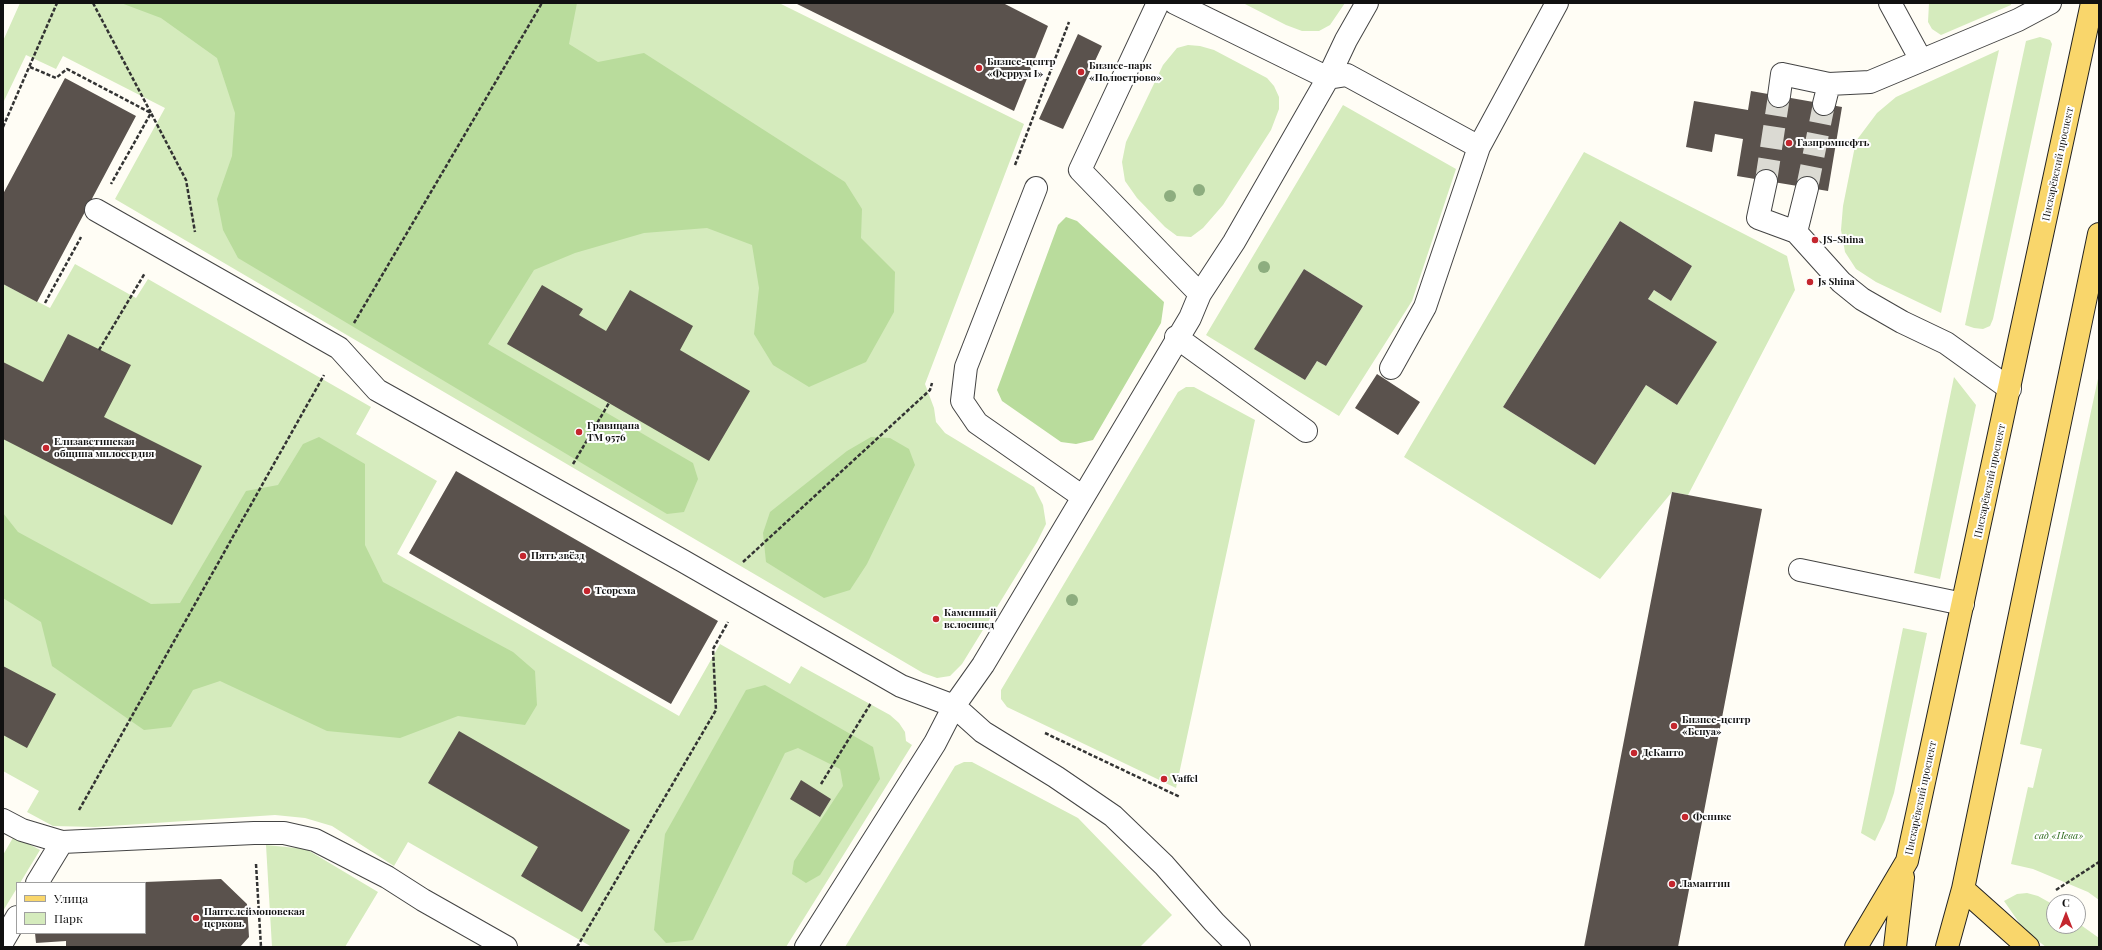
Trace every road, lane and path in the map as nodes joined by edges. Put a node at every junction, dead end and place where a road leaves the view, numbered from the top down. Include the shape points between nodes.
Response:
1 (57, 3) edge
2 (93, 3) edge
3 (542, 3) edge
4 (1158, 3) edge
5 (1175, 3) edge
6 (1367, 3) edge
7 (1557, 3) edge
8 (1890, 3) edge
9 (2050, 3) edge
10 (2092, 3) edge
11 (1070, 22) dead end
12 (1921, 60) junction
13 (30, 67) junction
14 (1328, 78) junction
15 (1779, 96) tunnel mouth
16 (151, 112) junction
17 (3, 127) edge
18 (1479, 147) junction
19 (1013, 171) dead end
20 (1766, 181) tunnel mouth
21 (1036, 188) dead end
22 (1807, 188) tunnel mouth
23 (96, 210) junction
24 (1796, 232) junction
25 (2099, 234) edge
26 (160, 246) junction
27 (202, 270) junction
28 (1200, 294) junction
29 (45, 303) dead end
30 (1176, 337) junction
31 (339, 348) junction
32 (99, 350) dead end
33 (1391, 368) dead end
34 (935, 376) dead end
35 (2010, 389) junction
36 (609, 403) dead end
37 (1306, 431) dead end
38 (557, 490) junction
39 (1083, 497) junction
40 (1800, 570) dead end
41 (721, 582) junction
42 (1964, 604) junction
43 (729, 620) dead end
44 (874, 699) dead end
45 (954, 706) junction
46 (1041, 730) dead end
47 (821, 784) dead end
48 (1180, 798) dead end
49 (3, 820) edge
50 (254, 833) junction
51 (62, 842) junction
52 (2099, 862) edge
53 (1905, 868) junction
54 (38, 882) edge
55 (1963, 889) junction
56 (2056, 890) dead end
57 (16, 919) edge
58 (3, 941) edge
59 (261, 947) edge
60 (506, 947) edge
61 (578, 947) edge
62 (806, 947) edge
63 (1238, 947) edge
64 (1856, 947) edge
65 (1895, 947) edge
66 (1947, 947) edge
67 (2028, 947) edge

1 - 13 path
2 - 16 path
3 - 31 path
4 - 28 lane via 1080,170
5 - 14 lane
6 - 14 lane
7 - 18 lane
8 - 12 lane
9 - 12 lane via 2018,20
10 - 35 main road, Пискарёвский проспект
11 - 19 path
12 - 15 lane via 1870,82 1827,94 1782,74
13 - 16 path via 56,78 67,70
13 - 17 path
14 - 18 lane via 1347,76
14 - 28 lane via 1234,242
16 - 23 path
16 - 27 path via 186,180
18 - 33 lane via 1425,307
20 - 24 lane via 1758,218
21 - 39 lane via 966,366 962,401 978,423
22 - 24 lane
23 - 26 lane
23 - 29 path
24 - 35 lane via 1841,282 1862,299 1946,343
25 - 55 main road
26 - 27 lane
26 - 32 path
27 - 31 lane
28 - 30 lane via 1190,318
30 - 37 lane
30 - 39 lane
31 - 38 lane via 377,390
31 - 51 path
34 - 41 path via 930,390
35 - 42 main road, Пискарёвский проспект
36 - 38 path
38 - 41 lane
39 - 45 lane via 983,665
40 - 42 lane
41 - 45 lane via 901,686
42 - 53 main road, Пискарёвский проспект
43 - 61 path via 713,649 716,710
44 - 47 path
45 - 62 lane via 935,743
45 - 63 lane via 983,732 1056,776 1113,816 1164,865
46 - 48 path
49 - 51 lane via 22,830
50 - 51 lane
50 - 59 path
50 - 60 lane via 284,833 315,840 387,877
51 - 54 lane
52 - 56 path
53 - 64 main road, Пискарёвский проспект
53 - 65 main road
55 - 66 main road
55 - 67 main road
57 - 58 lane

